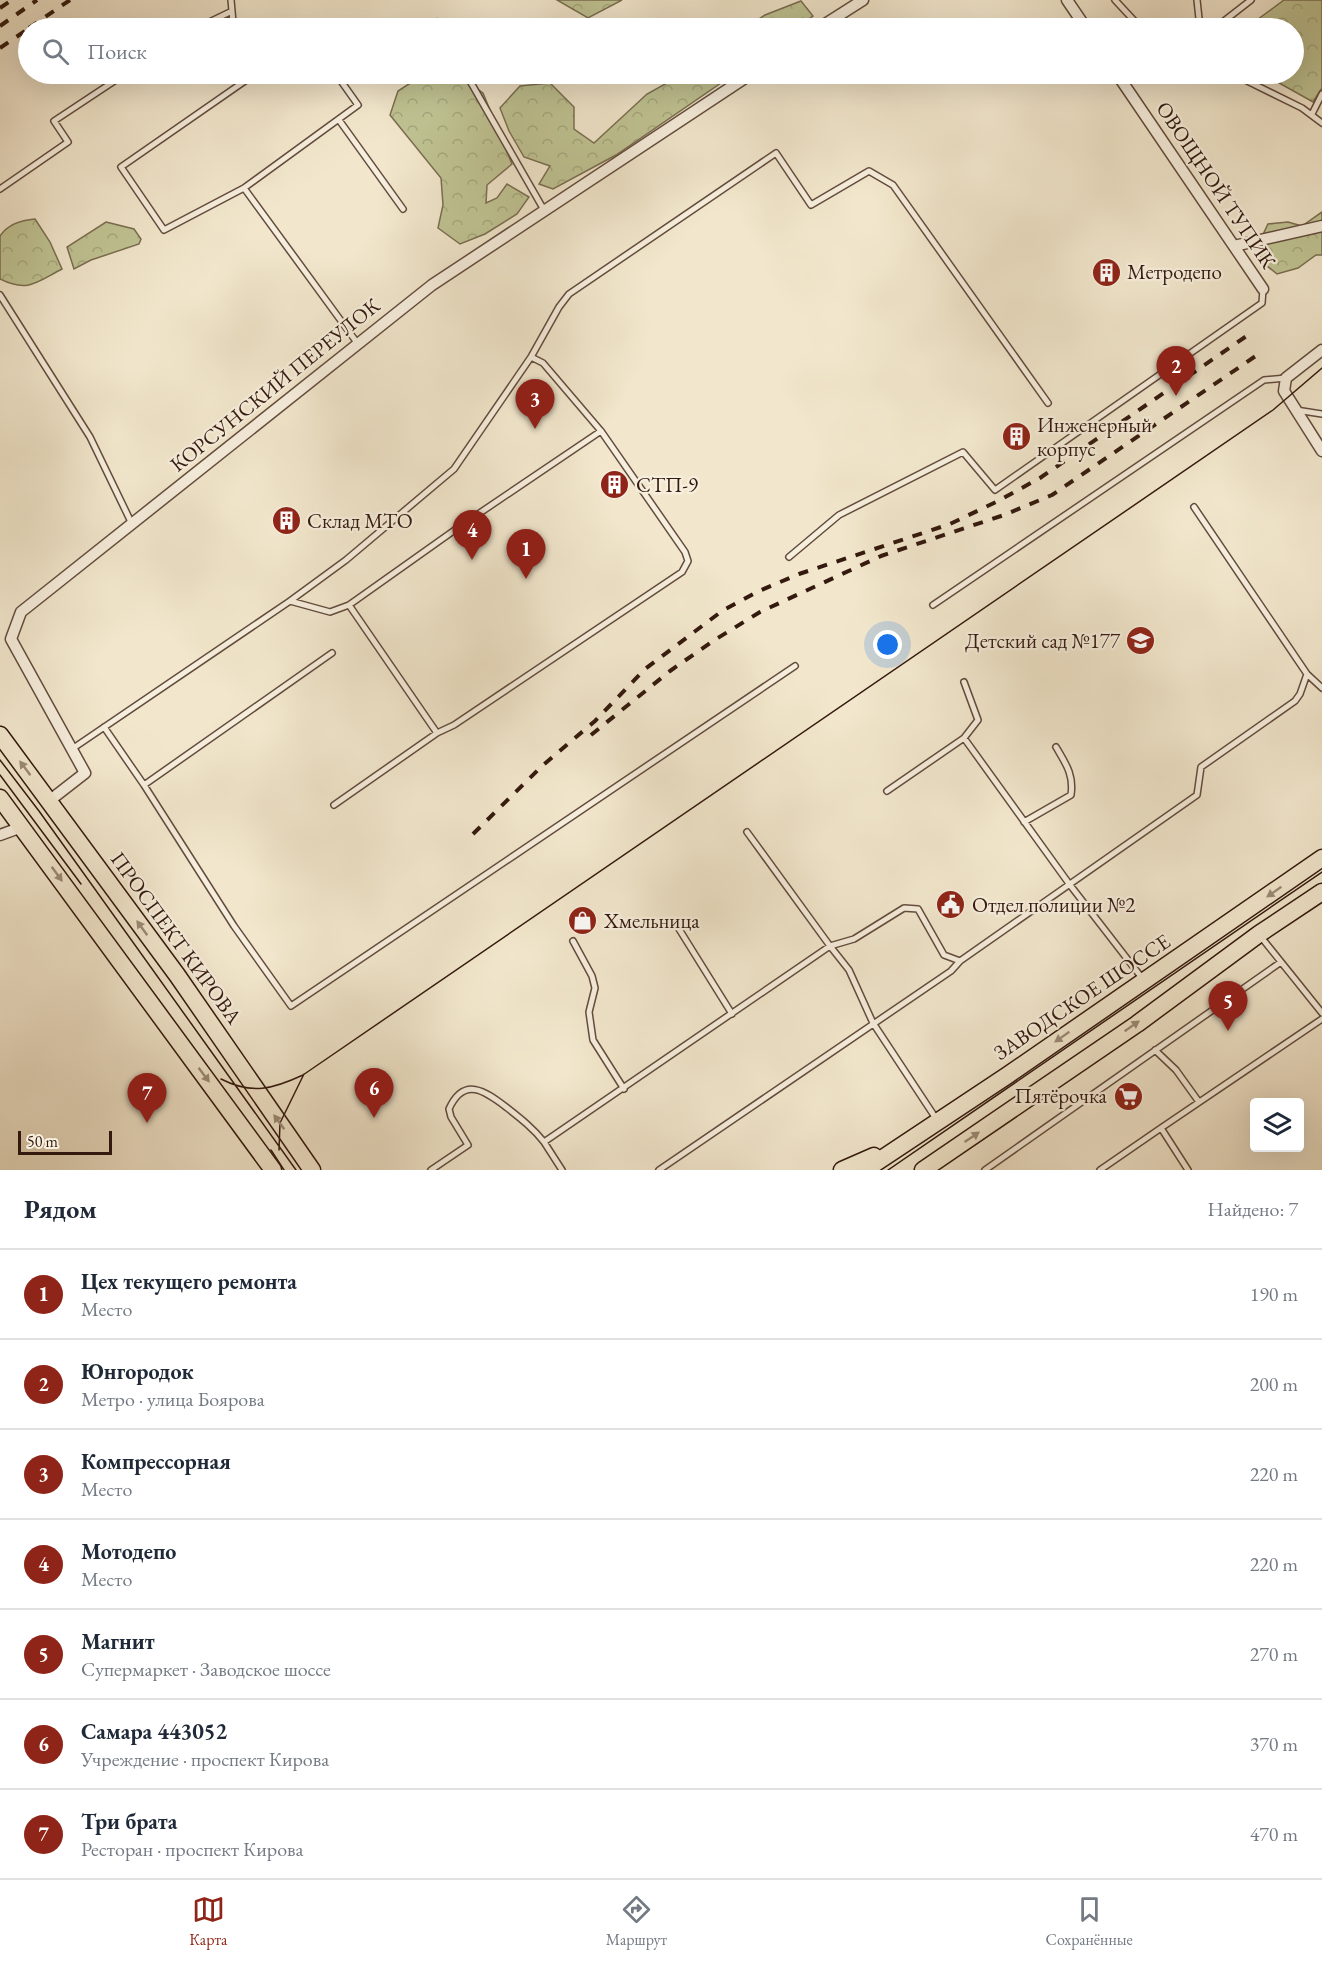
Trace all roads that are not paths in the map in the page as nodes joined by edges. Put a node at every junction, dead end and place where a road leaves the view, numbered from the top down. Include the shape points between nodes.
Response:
1 (231, 0) edge
2 (862, 0) edge
3 (1067, 0) edge
4 (1115, 0) edge
5 (1197, 0) edge
6 (1250, 1) edge
7 (232, 11) junction
8 (218, 18) edge
9 (233, 18) edge
10 (834, 18) edge
11 (1079, 18) edge
12 (1132, 18) edge
13 (1199, 18) edge
14 (1228, 18) edge
15 (110, 84) edge
16 (241, 84) edge
17 (343, 84) edge
18 (472, 84) edge
19 (737, 84) edge
20 (1127, 84) edge
21 (1253, 84) edge
22 (1322, 94) edge
23 (1312, 114) junction
24 (339, 120) junction
25 (1322, 123) edge
26 (244, 188) junction
27 (0, 189) edge
28 (403, 209) dead end
29 (544, 211) junction
30 (1322, 226) edge
31 (1234, 246) junction
32 (1263, 289) joint
33 (0, 294) edge
34 (358, 344) junction
35 (1322, 350) edge
36 (531, 357) junction
37 (1286, 378) junction
38 (1048, 403) dead end
39 (1294, 409) junction
40 (1322, 414) edge
41 (601, 431) junction
42 (1322, 451) edge
43 (1194, 507) dead end
44 (132, 524) junction
45 (789, 557) dead end
46 (290, 601) junction
47 (349, 605) junction
48 (933, 605) dead end
49 (332, 653) dead end
50 (795, 666) dead end
51 (1307, 674) junction
52 (964, 682) dead end
53 (1322, 688) edge
54 (105, 727) junction
55 (437, 733) junction
56 (0, 735) edge
57 (964, 738) junction
58 (1056, 747) dead end
59 (72, 749) junction
60 (144, 785) junction
61 (887, 791) dead end
62 (0, 798) edge
63 (50, 801) junction
64 (334, 805) dead end
65 (1024, 822) junction
66 (22, 827) junction
67 (747, 832) dead end
68 (0, 835) edge
69 (1322, 858) edge
70 (1070, 885) junction
71 (1322, 892) edge
72 (679, 929) dead end
73 (1259, 934) junction
74 (573, 940) dead end
75 (830, 946) junction
76 (960, 961) junction
77 (1281, 962) junction
78 (1145, 981) junction
79 (1322, 1012) edge
80 (732, 1014) junction
81 (1322, 1019) edge
82 (873, 1023) junction
83 (1155, 1050) junction
84 (624, 1089) junction
85 (1199, 1102) junction
86 (937, 1121) junction
87 (1161, 1128) junction
88 (544, 1142) junction
89 (903, 1143) junction
90 (273, 1170) edge
91 (312, 1170) edge
92 (431, 1170) edge
93 (561, 1170) edge
94 (659, 1170) edge
95 (842, 1170) edge
96 (865, 1170) edge
97 (923, 1170) edge
98 (986, 1170) edge
99 (1100, 1170) edge
100 (1188, 1170) edge

1 - 7 lane
2 - 10 street
3 - 11 street
4 - 12 lane
5 - 13 lane
6 - 14 lane
7 - 8 lane
7 - 9 lane
15 - 27 lane via 54,121 68,142
16 - 26 lane via 121,167 164,230
17 - 24 lane via 358,105
18 - 29 lane
19 - 29 street, КОРСУНСКИЙ ПЕРЕУЛОК
20 - 31 street, ОВОЩНОЙ ТУПИК
21 - 23 lane
22 - 23 lane
23 - 25 lane
24 - 26 lane
24 - 28 lane
26 - 34 lane
29 - 34 street, КОРСУНСКИЙ ПЕРЕУЛОК via 432,285
30 - 31 street
31 - 32 street, ОВОЩНОЙ ТУПИК
32 - 45 lane via 1262,303 994,490 963,452 839,515
33 - 44 lane via 90,436
34 - 44 street, КОРСУНСКИЙ ПЕРЕУЛОК
35 - 37 street
36 - 38 lane via 569,294 776,153 811,205 868,171 893,185
36 - 41 lane via 543,363
36 - 46 lane via 454,469 346,560
37 - 39 street via 1284,391
37 - 48 lane via 1264,380
39 - 40 lane
39 - 42 street
41 - 47 lane
41 - 55 lane via 688,561 682,572
43 - 51 lane
44 - 59 street, КОРСУНСКИЙ ПЕРЕУЛОК via 21,612 10,639
46 - 47 lane via 330,612
46 - 54 lane
47 - 55 lane
49 - 60 lane
50 - 60 lane via 291,1006 234,926
51 - 53 lane
51 - 70 lane via 1295,701 1201,767 1197,795
52 - 57 lane via 978,720
54 - 59 lane
54 - 60 lane
55 - 64 lane
63 -> 56 main road, ПРОСПЕКТ КИРОВА
57 - 61 lane
57 - 65 lane
58 - 65 lane via 1069,768 1071,795
59 - 63 street, КОРСУНСКИЙ ПЕРЕУЛОК via 85,772
62 - 66 main road
91 -> 63 main road, ПРОСПЕКТ КИРОВА
65 - 70 lane
66 - 68 street
66 -> 90 main road
67 - 75 lane
69 -> 78 main road, ЗАВОДСКОЕ ШОССЕ
70 - 76 lane
70 - 78 lane
71 - 73 main road
72 - 80 lane
73 - 77 lane
97 -> 73 main road via 1137,1024
74 - 84 lane via 595,988 589,1012 593,1040
75 - 76 lane via 854,939 904,908 918,909 944,955
75 - 80 lane
75 - 82 lane via 849,970
76 - 82 lane via 951,972
77 - 79 lane
77 - 83 lane
78 -> 86 main road, ЗАВОДСКОЕ ШОССЕ
80 - 84 lane
81 - 85 lane
82 - 86 lane
82 - 94 lane
83 - 85 lane via 1176,1070
83 - 98 lane
84 - 88 lane
85 - 87 lane
86 - 89 main road, ЗАВОДСКОЕ ШОССЕ
87 - 99 lane
87 - 100 lane
88 - 92 lane via 523,1119 486,1091 468,1090 457,1096 449,1109 468,1145
88 - 93 lane
89 - 95 main road
89 - 96 main road, ЗАВОДСКОЕ ШОССЕ

